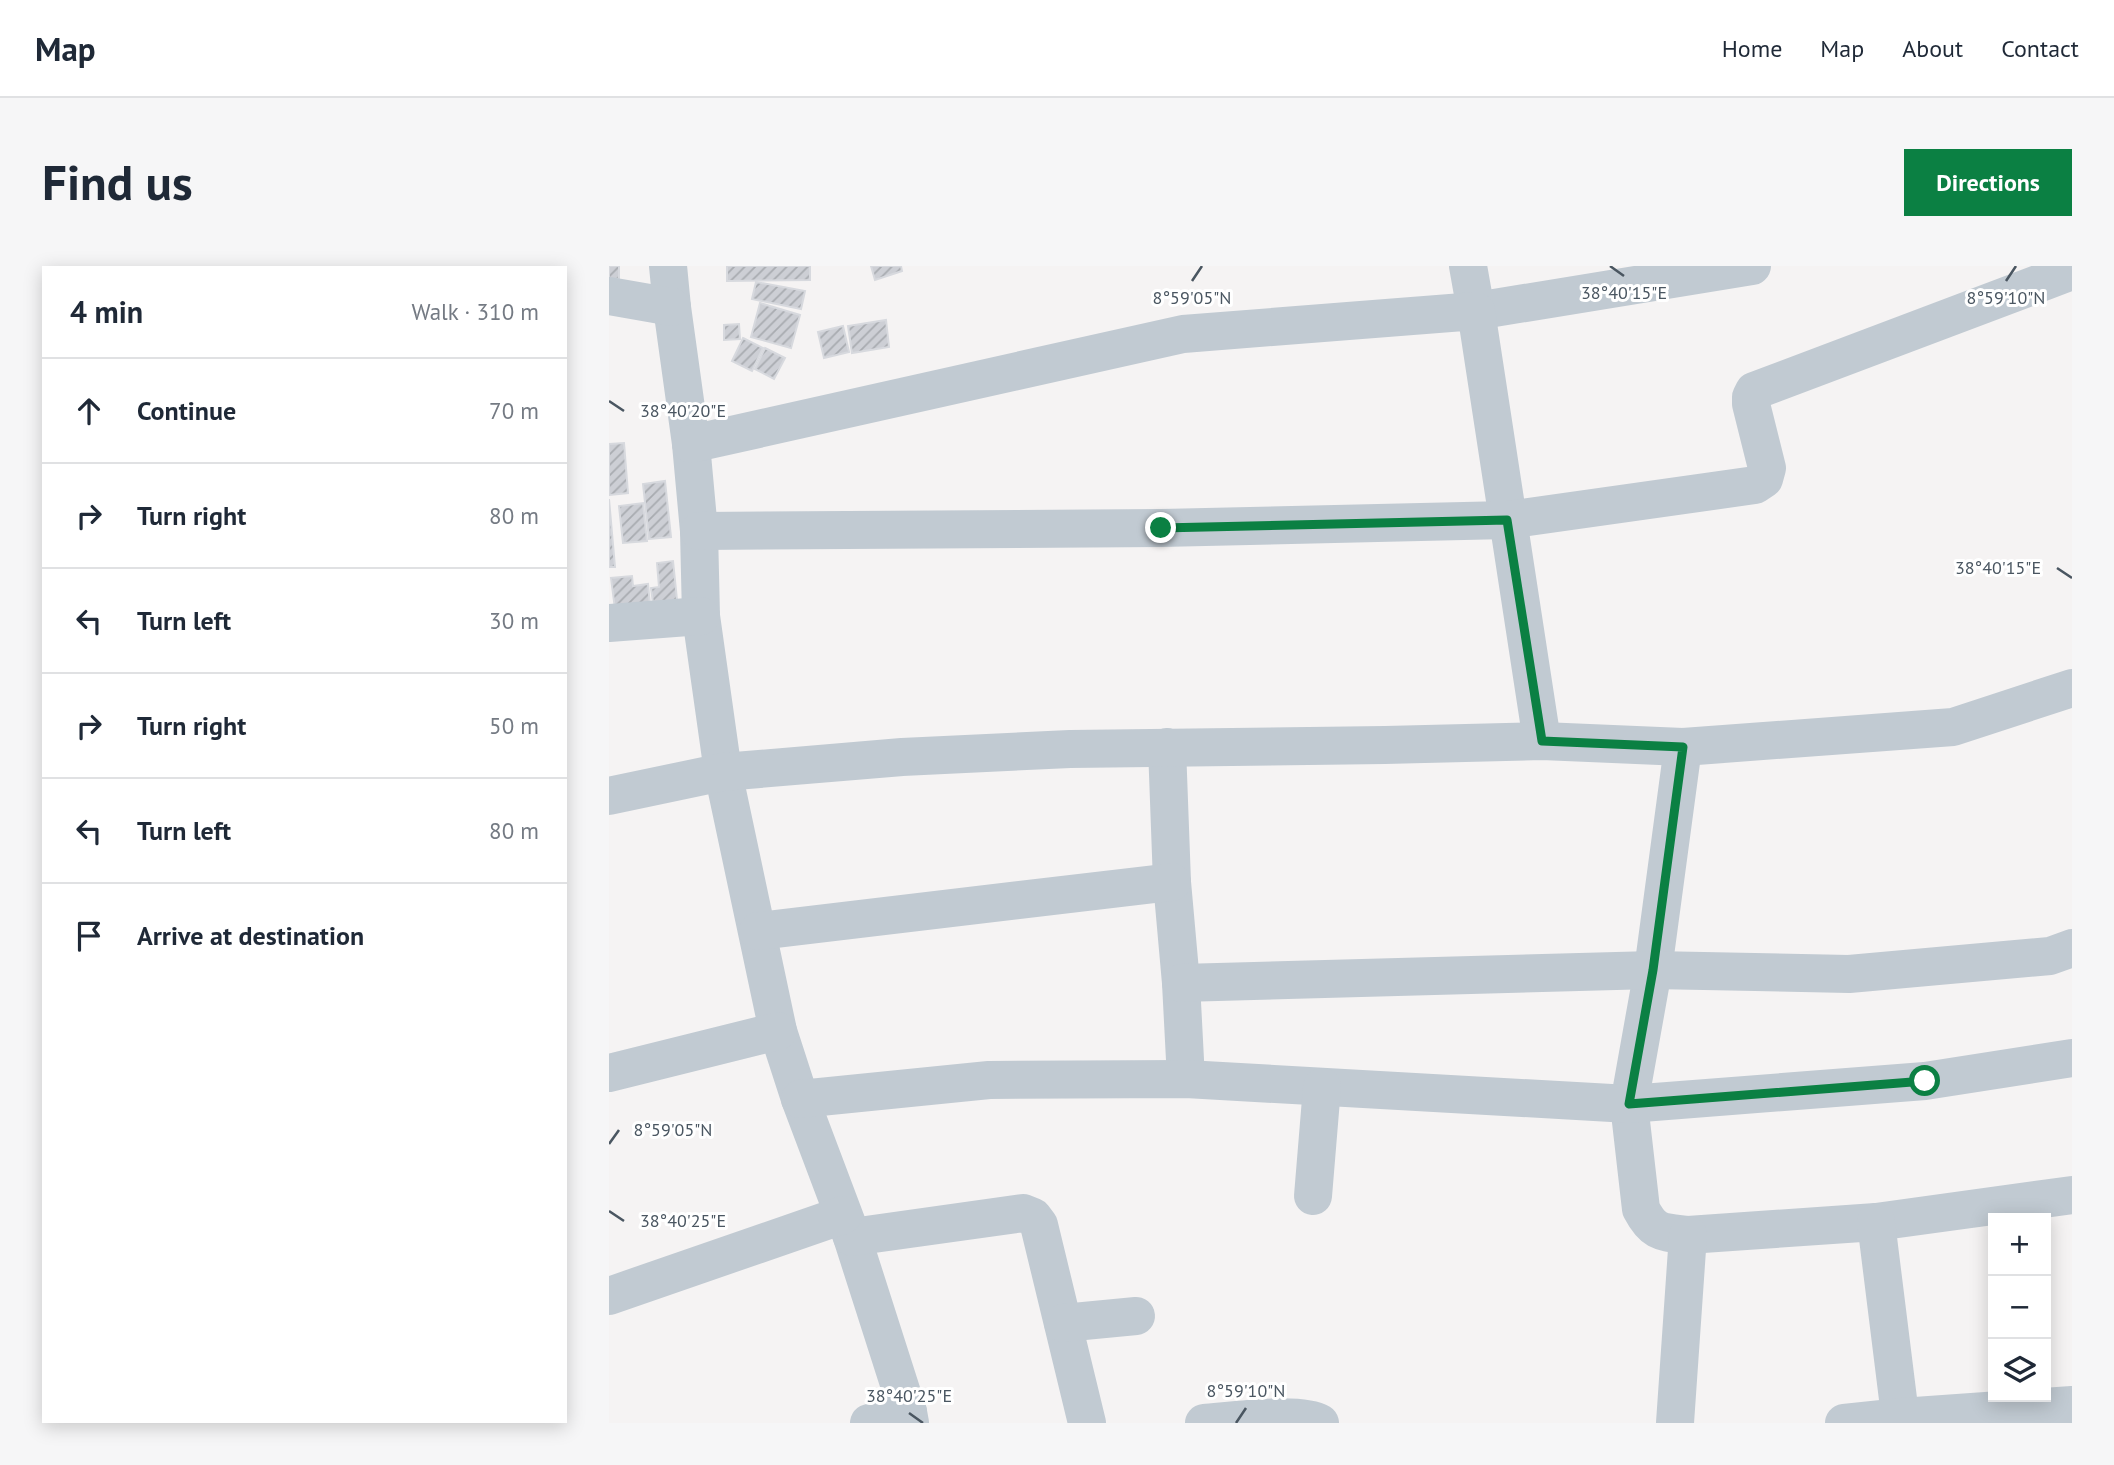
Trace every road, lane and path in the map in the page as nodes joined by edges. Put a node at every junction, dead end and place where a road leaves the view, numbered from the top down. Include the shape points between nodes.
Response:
1 (668, 266) edge
2 (1468, 266) edge
3 (1752, 266) edge
4 (2072, 271) edge
5 (609, 296) edge
6 (671, 307) junction
7 (1476, 311) junction
8 (691, 444) junction
9 (1507, 520) junction
10 (699, 531) junction
11 (701, 616) junction
12 (609, 623) edge
13 (2072, 688) edge
14 (1542, 741) junction
15 (1167, 747) junction
16 (1683, 747) junction
17 (723, 772) junction
18 (609, 796) edge
19 (1172, 882) junction
20 (758, 931) junction
21 (2072, 948) edge
22 (1653, 970) junction
23 (1181, 983) junction
24 (778, 1031) junction
25 (2072, 1058) edge
26 (609, 1073) edge
27 (1186, 1079) junction
28 (1322, 1087) junction
29 (800, 1099) junction
30 (1629, 1104) junction
31 (2072, 1195) edge
32 (1313, 1196) dead end
33 (1876, 1222) junction
34 (848, 1226) junction
35 (1688, 1235) junction
36 (609, 1296) edge
37 (1136, 1316) dead end
38 (1063, 1323) junction
39 (2072, 1405) edge
40 (909, 1417) edge
41 (1901, 1420) edge
42 (869, 1423) edge
43 (1087, 1423) edge
44 (1204, 1423) edge
45 (1320, 1423) edge
46 (1675, 1423) edge
47 (1844, 1423) edge

1 - 6 street
2 - 7 street
3 - 7 street
4 - 9 street via 1754,391 1751,404 1767,468 1755,485
5 - 6 street
6 - 8 street
7 - 8 street via 1183,334
7 - 9 street
8 - 10 street
9 - 10 street
9 - 14 street
10 - 11 street
11 - 12 street
11 - 17 street
13 - 16 street via 1953,727
14 - 15 street
14 - 16 street
15 - 17 street via 902,757
15 - 19 street
16 - 22 street
17 - 18 street
17 - 20 street
19 - 20 street
19 - 23 street
20 - 24 street
21 - 22 street via 2050,956 1849,974
22 - 23 street
22 - 30 street
23 - 27 street
24 - 26 street
24 - 29 street
25 - 30 street via 1925,1081
27 - 28 street
27 - 29 street via 989,1080
28 - 30 street
28 - 32 street
29 - 34 street
30 - 35 street via 1641,1209 1649,1224 1662,1232
31 - 33 street
33 - 35 street
33 - 41 street
34 - 36 street
34 - 38 street via 1023,1213 1033,1217 1039,1225
34 - 40 street
35 - 46 street
37 - 38 street
38 - 43 street
39 - 41 street
40 - 42 street
41 - 47 street
44 - 45 street via 1293,1417

